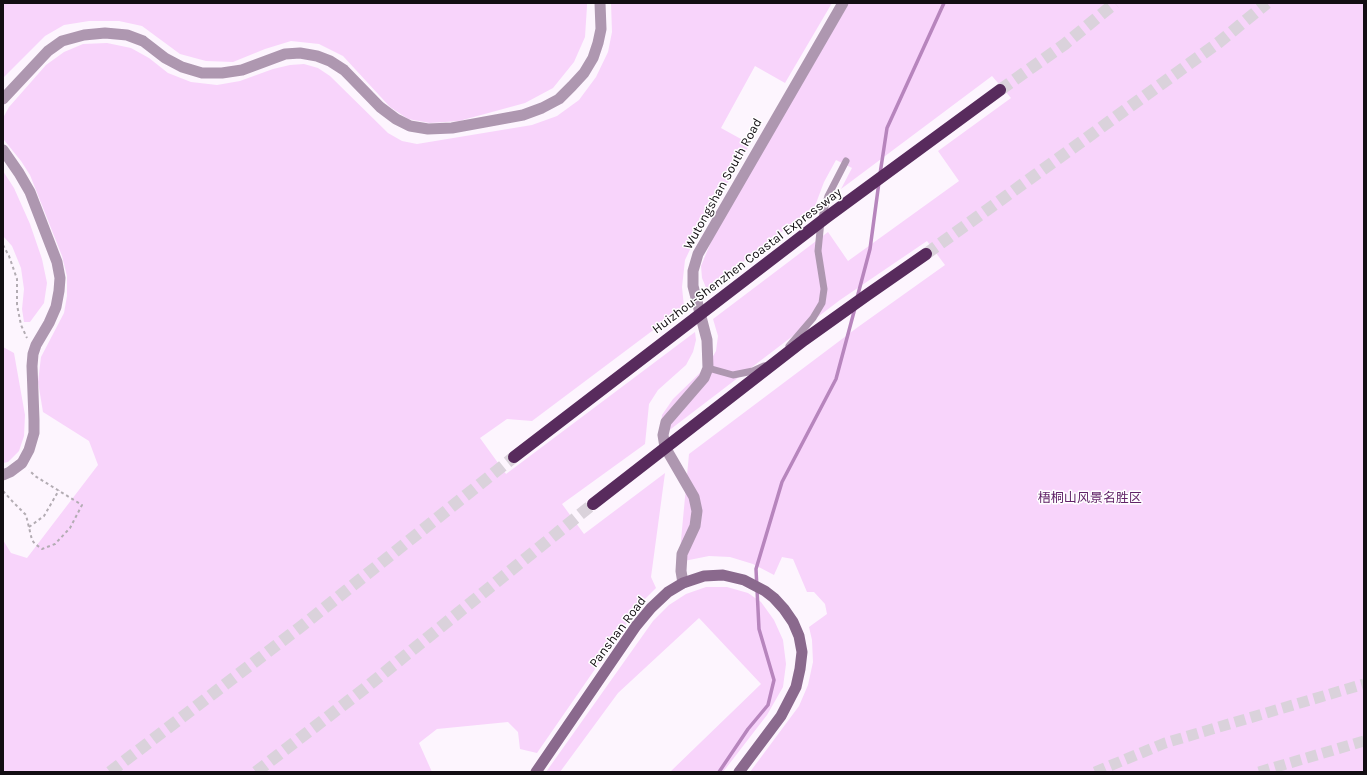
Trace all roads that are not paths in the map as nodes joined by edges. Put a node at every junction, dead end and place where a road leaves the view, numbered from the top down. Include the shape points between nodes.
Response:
1 (600, 3) edge
2 (843, 3) edge
3 (1000, 90) tunnel mouth
4 (3, 99) edge
5 (3, 150) edge
6 (846, 161) dead end
7 (926, 254) tunnel mouth
8 (708, 368) junction
9 (514, 457) tunnel mouth
10 (3, 475) edge
11 (593, 504) tunnel mouth
12 (683, 583) junction
13 (536, 772) edge
14 (739, 772) edge

1 - 4 street via 601,29 593,58 584,73 559,98 523,115 452,128 428,129 410,126 396,119 380,107 344,70 317,56 285,54 242,70 202,73 182,67 143,42 105,33 62,41 48,51
2 - 8 street, Wutongshan South Road via 698,254 693,272 693,286 706,334
3 - 9 highway, Huizhou-Shenzhen Coastal Expressway via 827,217
5 - 10 street via 30,192 57,262 60,278 56,307 33,354 34,432 29,450 22,463
6 - 8 lane via 828,196 821,221 818,251 824,289 822,303 813,318 785,351 771,363 753,371 733,375
7 - 11 highway via 804,340
8 - 12 street via 704,378 666,422 663,435 665,447 694,498 697,511 695,526 682,554
12 - 13 main road, Panshan Road via 668,592 636,626
12 - 14 main road, Panshan Road via 704,576 723,575 744,580 765,591 784,609 793,622 798,636 802,652 796,687 781,716

